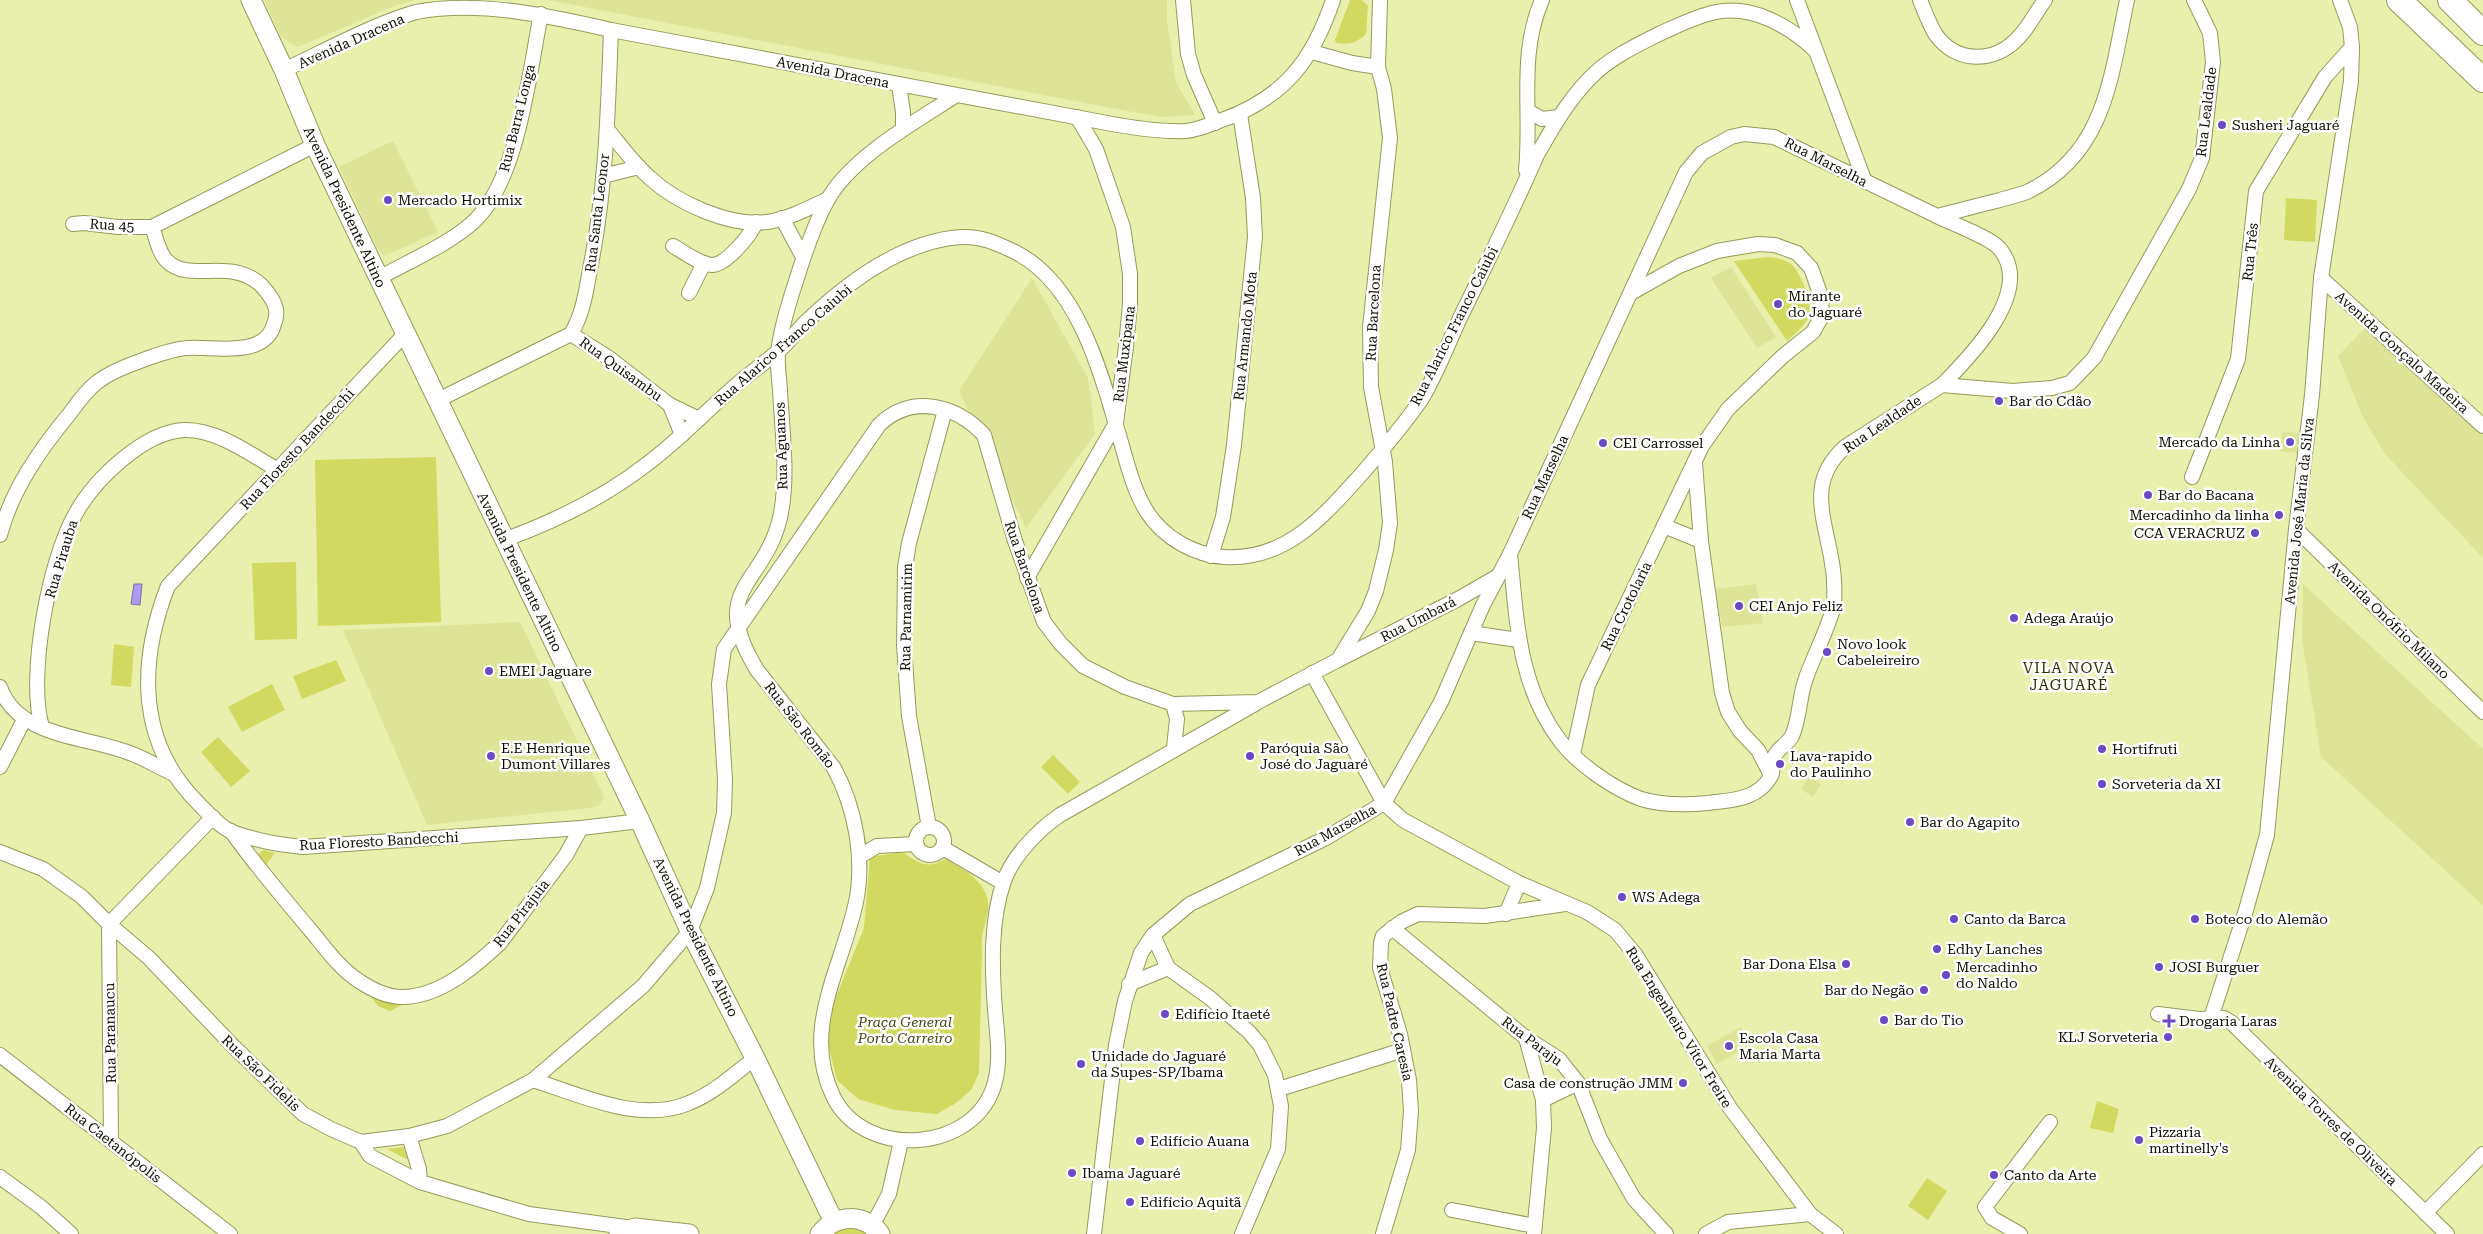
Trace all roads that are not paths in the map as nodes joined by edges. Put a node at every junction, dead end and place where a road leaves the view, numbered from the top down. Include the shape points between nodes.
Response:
1 (251, 0) edge
2 (1184, 0) edge
3 (1333, 0) edge
4 (1380, 0) edge
5 (1542, 0) edge
6 (1797, 0) edge
7 (1920, 0) edge
8 (2045, 0) edge
9 (2127, 0) edge
10 (2194, 0) edge
11 (2340, 0) edge
12 (2398, 0) edge
13 (2422, 0) edge
14 (2450, 0) edge
15 (541, 14) junction
16 (611, 30) junction
17 (2483, 33) edge
18 (2352, 47) junction
19 (1815, 50) junction
20 (1312, 52) junction
21 (2483, 60) edge
22 (1378, 67) junction
23 (284, 70) junction
24 (2483, 80) edge
25 (899, 85) junction
26 (955, 96) junction
27 (1528, 111) junction
28 (1240, 114) junction
29 (1077, 117) junction
30 (1558, 117) junction
31 (1215, 123) junction
32 (607, 129) junction
33 (903, 129) junction
34 (315, 146) junction
35 (639, 167) junction
36 (603, 176) junction
37 (1865, 182) junction
38 (1525, 183) junction
39 (828, 199) junction
40 (1938, 216) junction
41 (782, 218) junction
42 (756, 222) junction
43 (73, 224) dead end
44 (152, 227) junction
45 (673, 246) dead end
46 (803, 257) junction
47 (704, 263) junction
48 (379, 278) junction
49 (2321, 278) junction
50 (689, 293) dead end
51 (1631, 293) junction
52 (405, 334) junction
53 (571, 334) junction
54 (778, 352) junction
55 (1942, 385) junction
56 (438, 400) junction
57 (670, 405) junction
58 (945, 410) junction
59 (699, 419) junction
60 (1116, 423) junction
61 (2483, 426) edge
62 (682, 434) junction
63 (1383, 450) junction
64 (1695, 463) junction
65 (278, 470) junction
66 (2192, 477) dead end
67 (1664, 526) junction
68 (2296, 529) junction
69 (0, 536) edge
70 (504, 540) junction
71 (1702, 541) junction
72 (1510, 554) junction
73 (1211, 556) junction
74 (1498, 576) junction
75 (1027, 578) junction
76 (737, 626) junction
77 (1471, 633) junction
78 (1518, 640) junction
79 (1338, 660) junction
80 (1312, 673) junction
81 (0, 687) edge
82 (1258, 702) junction
83 (1173, 704) junction
84 (2483, 712) edge
85 (24, 720) junction
86 (42, 727) junction
87 (1174, 748) junction
88 (1572, 754) junction
89 (0, 767) edge
90 (172, 773) junction
91 (1771, 776) junction
92 (1384, 803) junction
93 (213, 817) junction
94 (640, 820) junction
95 (929, 827) junction
96 (580, 828) junction
97 (231, 831) junction
98 (916, 844) junction
99 (943, 848) junction
100 (0, 852) edge
101 (859, 857) junction
102 (1003, 883) junction
103 (1519, 883) junction
104 (1565, 904) junction
105 (1506, 914) junction
106 (109, 924) junction
107 (1392, 928) junction
108 (690, 931) junction
109 (1153, 935) junction
110 (1168, 968) junction
111 (1129, 984) junction
112 (2158, 1014) dead end
113 (2211, 1018) junction
114 (1526, 1038) junction
115 (1403, 1050) junction
116 (0, 1055) edge
117 (755, 1058) junction
118 (533, 1080) junction
119 (1578, 1083) junction
120 (1279, 1089) junction
121 (1544, 1100) junction
122 (2050, 1122) dead end
123 (409, 1136) junction
124 (111, 1141) junction
125 (901, 1141) junction
126 (361, 1142) junction
127 (2483, 1154) edge
128 (0, 1177) edge
129 (420, 1182) junction
130 (1452, 1210) dead end
131 (2425, 1213) junction
132 (1810, 1214) junction
133 (827, 1228) edge
134 (876, 1230) edge
135 (1535, 1230) edge
136 (627, 1231) edge
137 (227, 1233) edge
138 (682, 1233) edge
139 (71, 1234) edge
140 (1094, 1234) edge
141 (1242, 1234) edge
142 (1383, 1234) edge
143 (1666, 1234) edge
144 (1706, 1234) edge
145 (1836, 1234) edge
146 (2020, 1234) edge
147 (2447, 1234) edge

1 - 23 main road, Avenida Presidente Altino
2 - 31 street via 1190,61
3 - 20 street, Avenida Dracena
4 - 22 street, Rua Barcelona
5 - 27 street via 1529,47 1526,74
6 - 19 street
7 - 8 street via 1943,43 1961,55 1972,57 1988,57 2009,46
9 - 40 street via 2104,102 2091,135 2078,154 2044,183 2027,192
10 - 55 street, Rua Lealdade via 2210,33 2213,62 2202,158 2190,188 2094,358 2070,384 2052,388 2013,391
11 - 18 street, Avenida José Maria da Silva via 2350,28
12 - 24 highway
13 - 21 highway
14 - 17 highway
15 - 16 street, Avenida Dracena
15 - 23 street, Avenida Dracena via 477,6 418,12 386,22
15 - 48 street, Rua Barra Longa via 515,142 495,194 484,212 470,225
16 - 25 street, Avenida Dracena
16 - 32 street, Rua Santa Leonor
18 - 49 street, Avenida José Maria da Silva via 2351,81
18 - 66 street, Rua Três via 2325,77 2256,191 2238,359
19 - 30 street, Rua Alarico Franco Caiubi via 1797,33 1768,18 1735,11 1711,13 1617,56 1591,78
19 - 37 street
20 - 22 street
20 - 28 street, Avenida Dracena via 1273,95
22 - 63 street, Rua Barcelona via 1390,138 1369,354 1371,387
23 - 34 main road, Avenida Presidente Altino
25 - 26 street, Avenida Dracena
25 - 33 street
26 - 29 street, Avenida Dracena
26 - 33 street, Rua Aguanos
27 - 30 street via 1542,119
27 - 38 street
28 - 31 street, Avenida Dracena
28 - 73 street, Rua Armando Mota via 1253,198 1255,237 1234,445 1223,517
29 - 31 street, Avenida Dracena via 1164,131 1188,131
29 - 60 street, Rua Muxipana via 1096,149 1109,183 1120,215 1128,258 1130,304
30 - 38 street, Rua Alarico Franco Caiubi
32 - 35 street
32 - 36 street, Rua Santa Leonor
33 - 39 street, Rua Aguanos via 867,156
34 - 44 street
34 - 48 main road, Avenida Presidente Altino
35 - 36 street
35 - 42 street via 653,180 708,213 735,221
36 - 53 street, Rua Santa Leonor via 595,248 580,318
37 - 40 street, Rua Marselha
37 - 51 street, Rua Marselha via 1774,137 1744,134 1717,143 1702,153 1686,172
38 - 63 street, Rua Alarico Franco Caiubi via 1422,397
39 - 41 street
39 - 46 street, Rua Aguanos
40 - 55 street, Rua Marselha via 1995,244 2007,263 2010,277 2003,309
41 - 42 street
41 - 46 street
42 - 47 street via 743,243 720,263
43 - 44 street, Rua 45
44 - 69 street via 166,261 177,267 194,271 241,272 252,277 272,299 276,314 273,328 265,339 254,345 176,349 127,366 95,384 55,430 30,466
45 - 47 street
46 - 54 street, Rua Aguanos
47 - 50 street
48 - 52 main road, Avenida Presidente Altino
49 - 61 street, Avenida Gonçalo Madeira
49 - 68 street, Avenida José Maria da Silva via 2312,395
51 - 64 street, Rua Crotolaria via 1694,260 1758,244 1784,246 1797,253 1811,268 1816,280 1822,306 1822,316 1816,328 1728,409 1702,446
51 - 72 street, Rua Marselha
52 - 56 main road, Avenida Presidente Altino
52 - 65 street, Rua Floresto Bandecchi
53 - 56 street
53 - 57 street, Rua Quisambu
54 - 59 street, Rua Alarico Franco Caiubi
54 - 60 street, Rua Alarico Franco Caiubi via 807,320 878,266 926,243 942,239 982,238 1028,259 1065,297 1095,358
54 - 76 street, Rua Aguanos via 784,481 782,502 774,537 739,597
55 - 91 street, Rua Lealdade via 1845,447 1824,473 1820,490 1833,569 1833,607 1805,681 1792,737 1773,757
56 - 70 main road, Avenida Presidente Altino
57 - 59 street, Rua Quisambu
57 - 62 street, Rua Quisambu
58 - 75 street, Rua Barcelona via 974,425 984,435
58 - 76 street, Rua Barcelona via 922,406 899,410 879,425
58 - 95 street, Rua Parnamirim via 905,567 904,646 908,708
59 - 62 street, Rua Alarico Franco Caiubi
60 - 73 street, Rua Alarico Franco Caiubi via 1129,471 1146,511 1168,535
60 - 75 street, Rua Muxipana
62 - 70 street, Rua Alarico Franco Caiubi via 646,465 611,488
63 - 73 street, Rua Alarico Franco Caiubi via 1325,514 1289,543 1243,558
63 - 79 street, Rua Barcelona via 1390,508 1386,550 1368,611
64 - 67 street, Rua Crotolaria
64 - 71 street
65 - 86 street, Rua Pirauba via 216,437 186,430 153,439 114,466 95,485 74,514 48,595 37,680 37,711
65 - 90 street, Rua Floresto Bandecchi via 168,586 158,613 149,648 147,686 154,724
67 - 71 street
67 - 88 street, Rua Crotolaria via 1588,685
68 - 84 street, Avenida Onófrio Milano
68 - 113 street, Avenida José Maria da Silva via 2265,846
70 - 94 main road, Avenida Presidente Altino
71 - 91 street via 1722,693 1728,712 1758,750
72 - 74 street, Rua Marselha
72 - 78 street, Rua Lealdade
74 - 77 street, Rua Marselha
74 - 79 street, Rua Umbará
75 - 83 street, Rua Barcelona via 1044,622 1083,666 1126,687
76 - 101 street, Rua São Romão via 756,670 823,753 842,782 855,825
76 - 108 street, Rua Barcelona via 724,649 719,684 724,812 707,888
77 - 78 street
77 - 92 street, Rua Marselha via 1441,702
78 - 88 street, Rua Lealdade via 1525,668 1547,724
79 - 80 street, Rua Barcelona
80 - 82 street, Rua Barcelona
80 - 92 street, Rua Engenheiro Vítor Freire
81 - 85 street via 14,711
82 - 83 street, Rua Barcelona
82 - 87 street
83 - 87 street via 1177,719
85 - 86 street
85 - 89 street
86 - 90 street via 126,751
87 - 102 street via 1051,822 1016,860
88 - 91 street, Rua Lealdade via 1615,788 1655,801 1696,804 1737,800 1756,794
90 - 93 street, Rua Floresto Bandecchi
92 - 103 street, Rua Engenheiro Vítor Freire via 1403,820
92 - 109 street, Rua Marselha via 1326,838 1190,904
93 - 97 street, Rua Floresto Bandecchi
93 - 106 street
94 - 96 street, Rua Floresto Bandecchi
94 - 108 main road, Avenida Presidente Altino
95 - 98 street via 919,833
95 - 99 street via 942,834
96 - 97 street, Rua Floresto Bandecchi via 303,847
96 - 97 street, Rua Pirajuia via 566,855 493,949 452,981 436,989 402,996 377,990 359,981 339,964 260,872
98 - 99 street via 926,855 937,854
98 - 101 street via 877,846
99 - 102 street
100 - 106 street, Rua São Fidelis via 44,869 82,896
101 - 125 street, Rua São Romão via 856,902 825,1003 820,1049 828,1085 842,1111 862,1127
102 - 125 street via 993,960 998,1060 993,1090 980,1110 948,1135
103 - 104 street, Rua Engenheiro Vítor Freire
103 - 105 street
104 - 105 street
104 - 132 street, Rua Engenheiro Vítor Freire via 1587,912 1615,930 1635,954 1730,1108
105 - 107 street via 1418,914
106 - 124 street, Rua Paranaucu
106 - 126 street, Rua São Fidelis via 149,958 303,1114
107 - 114 street, Rua Paraju
107 - 115 street, Rua Padre Caresia via 1381,943 1380,968
108 - 117 main road, Avenida Presidente Altino
108 - 118 street via 644,986
109 - 110 street
109 - 111 street, Rua Marselha via 1141,953
110 - 111 street
110 - 120 street via 1249,1032 1268,1060
111 - 140 street, Rua Marselha via 1116,1045
112 - 113 street, Avenida Torres de Oliveira
113 - 131 street, Avenida Torres de Oliveira via 2224,1018 2232,1023
114 - 119 street, Rua Paraju via 1559,1059
114 - 121 street
115 - 120 street
115 - 142 street, Rua Padre Caresia via 1411,1098 1411,1138
116 - 124 street, Rua Caetanópolis
117 - 118 street via 690,1103 650,1111 617,1106
117 - 133 main road, Avenida Presidente Altino
118 - 123 street via 447,1126
119 - 121 street
119 - 143 street, Rua Paraju via 1600,1139 1634,1199
120 - 141 street via 1281,1120 1278,1149
121 - 135 street
122 - 146 street via 1985,1207 1992,1218
123 - 126 street
123 - 129 street
124 - 137 street, Rua Caetanópolis
125 - 134 street via 889,1194
126 - 129 street via 370,1156
127 - 131 street
128 - 139 street
129 - 136 street via 529,1214
130 - 135 street
131 - 147 street, Avenida Torres de Oliveira
132 - 144 street via 1728,1222
132 - 145 street, Rua Engenheiro Vítor Freire
133 - 134 main road via 854,1218
136 - 138 main road

